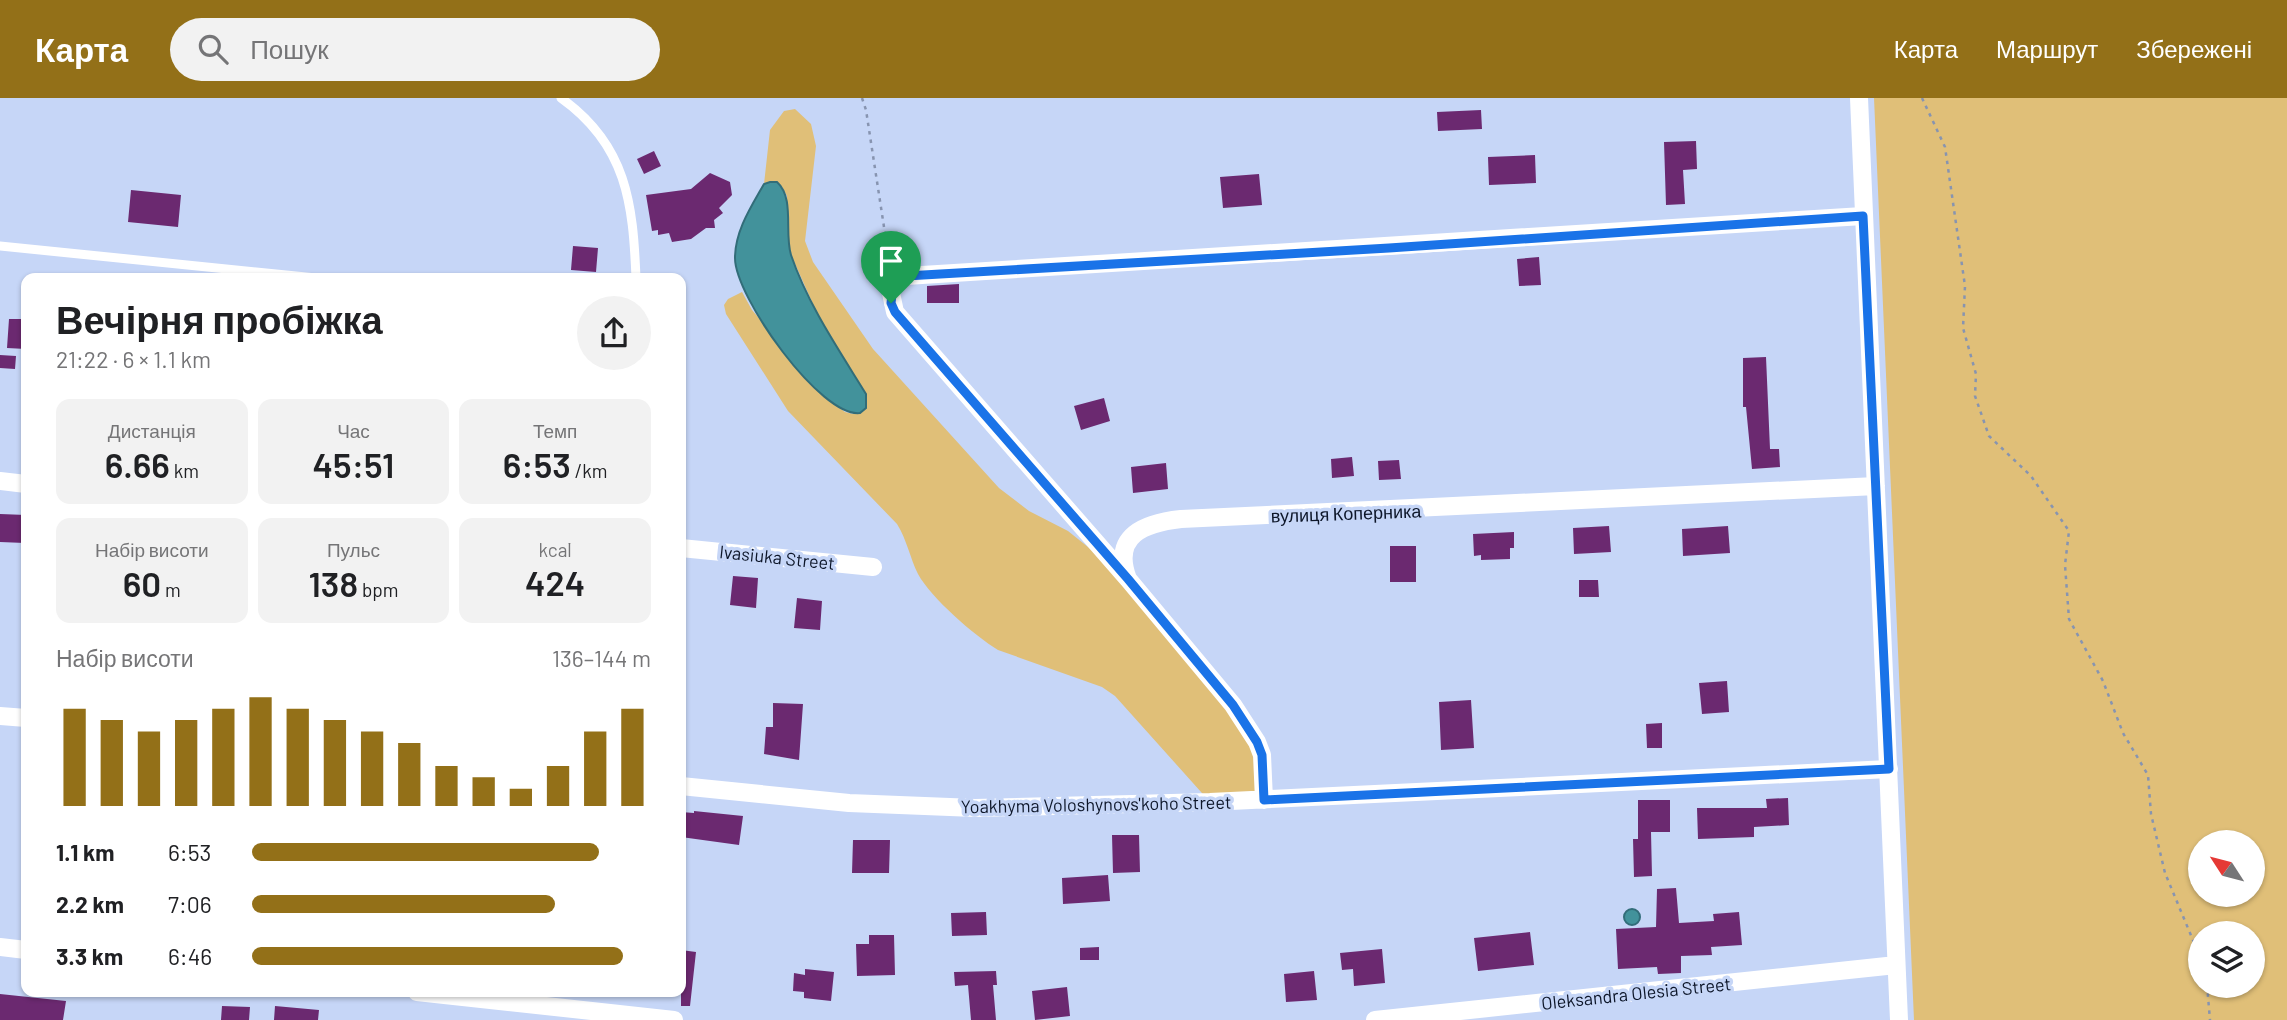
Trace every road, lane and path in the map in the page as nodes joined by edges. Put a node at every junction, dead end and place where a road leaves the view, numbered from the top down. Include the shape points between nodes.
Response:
1 (561, 98) edge
2 (862, 98) edge
3 (1859, 98) edge
4 (1922, 98) edge
5 (1863, 216) junction
6 (0, 246) edge
7 (267, 273) edge
8 (636, 273) edge
9 (893, 286) junction
10 (0, 481) edge
11 (21, 483) edge
12 (1876, 486) junction
13 (686, 548) edge
14 (873, 566) dead end
15 (1128, 579) junction
16 (0, 716) edge
17 (21, 718) edge
18 (1889, 769) junction
19 (686, 786) edge
20 (1264, 800) junction
21 (2188, 928) edge
22 (0, 947) edge
23 (21, 949) edge
24 (1896, 965) junction
25 (463, 997) edge
26 (2208, 998) edge
27 (674, 1020) edge
28 (1375, 1020) edge
29 (1899, 1020) edge
30 (2210, 1020) edge

1 - 8 lane via 603,137 626,186 634,218
2 - 9 path
3 - 5 street
4 - 21 path via 1945,147 1965,286 1963,328 1976,374 1975,396 1989,436 2031,476 2069,531 2065,565 2069,619 2148,775 2151,814 2165,873
5 - 9 street via 906,276
5 - 12 street
6 - 7 lane
9 - 15 street via 895,312
10 - 11 street
12 - 15 street, вулиця Коперника via 1163,521 1145,527 1128,542 1123,561
12 - 18 street
13 - 14 street, Ivasiuka Street
15 - 20 street via 1233,705 1257,742
16 - 17 street
18 - 20 street, Yoakhyma Voloshynovs'koho Street
18 - 24 street
19 - 20 street, Yoakhyma Voloshynovs'koho Street via 909,807
22 - 23 street
24 - 28 street, Oleksandra Olesia Street
24 - 29 street
25 - 27 street
26 - 30 path

